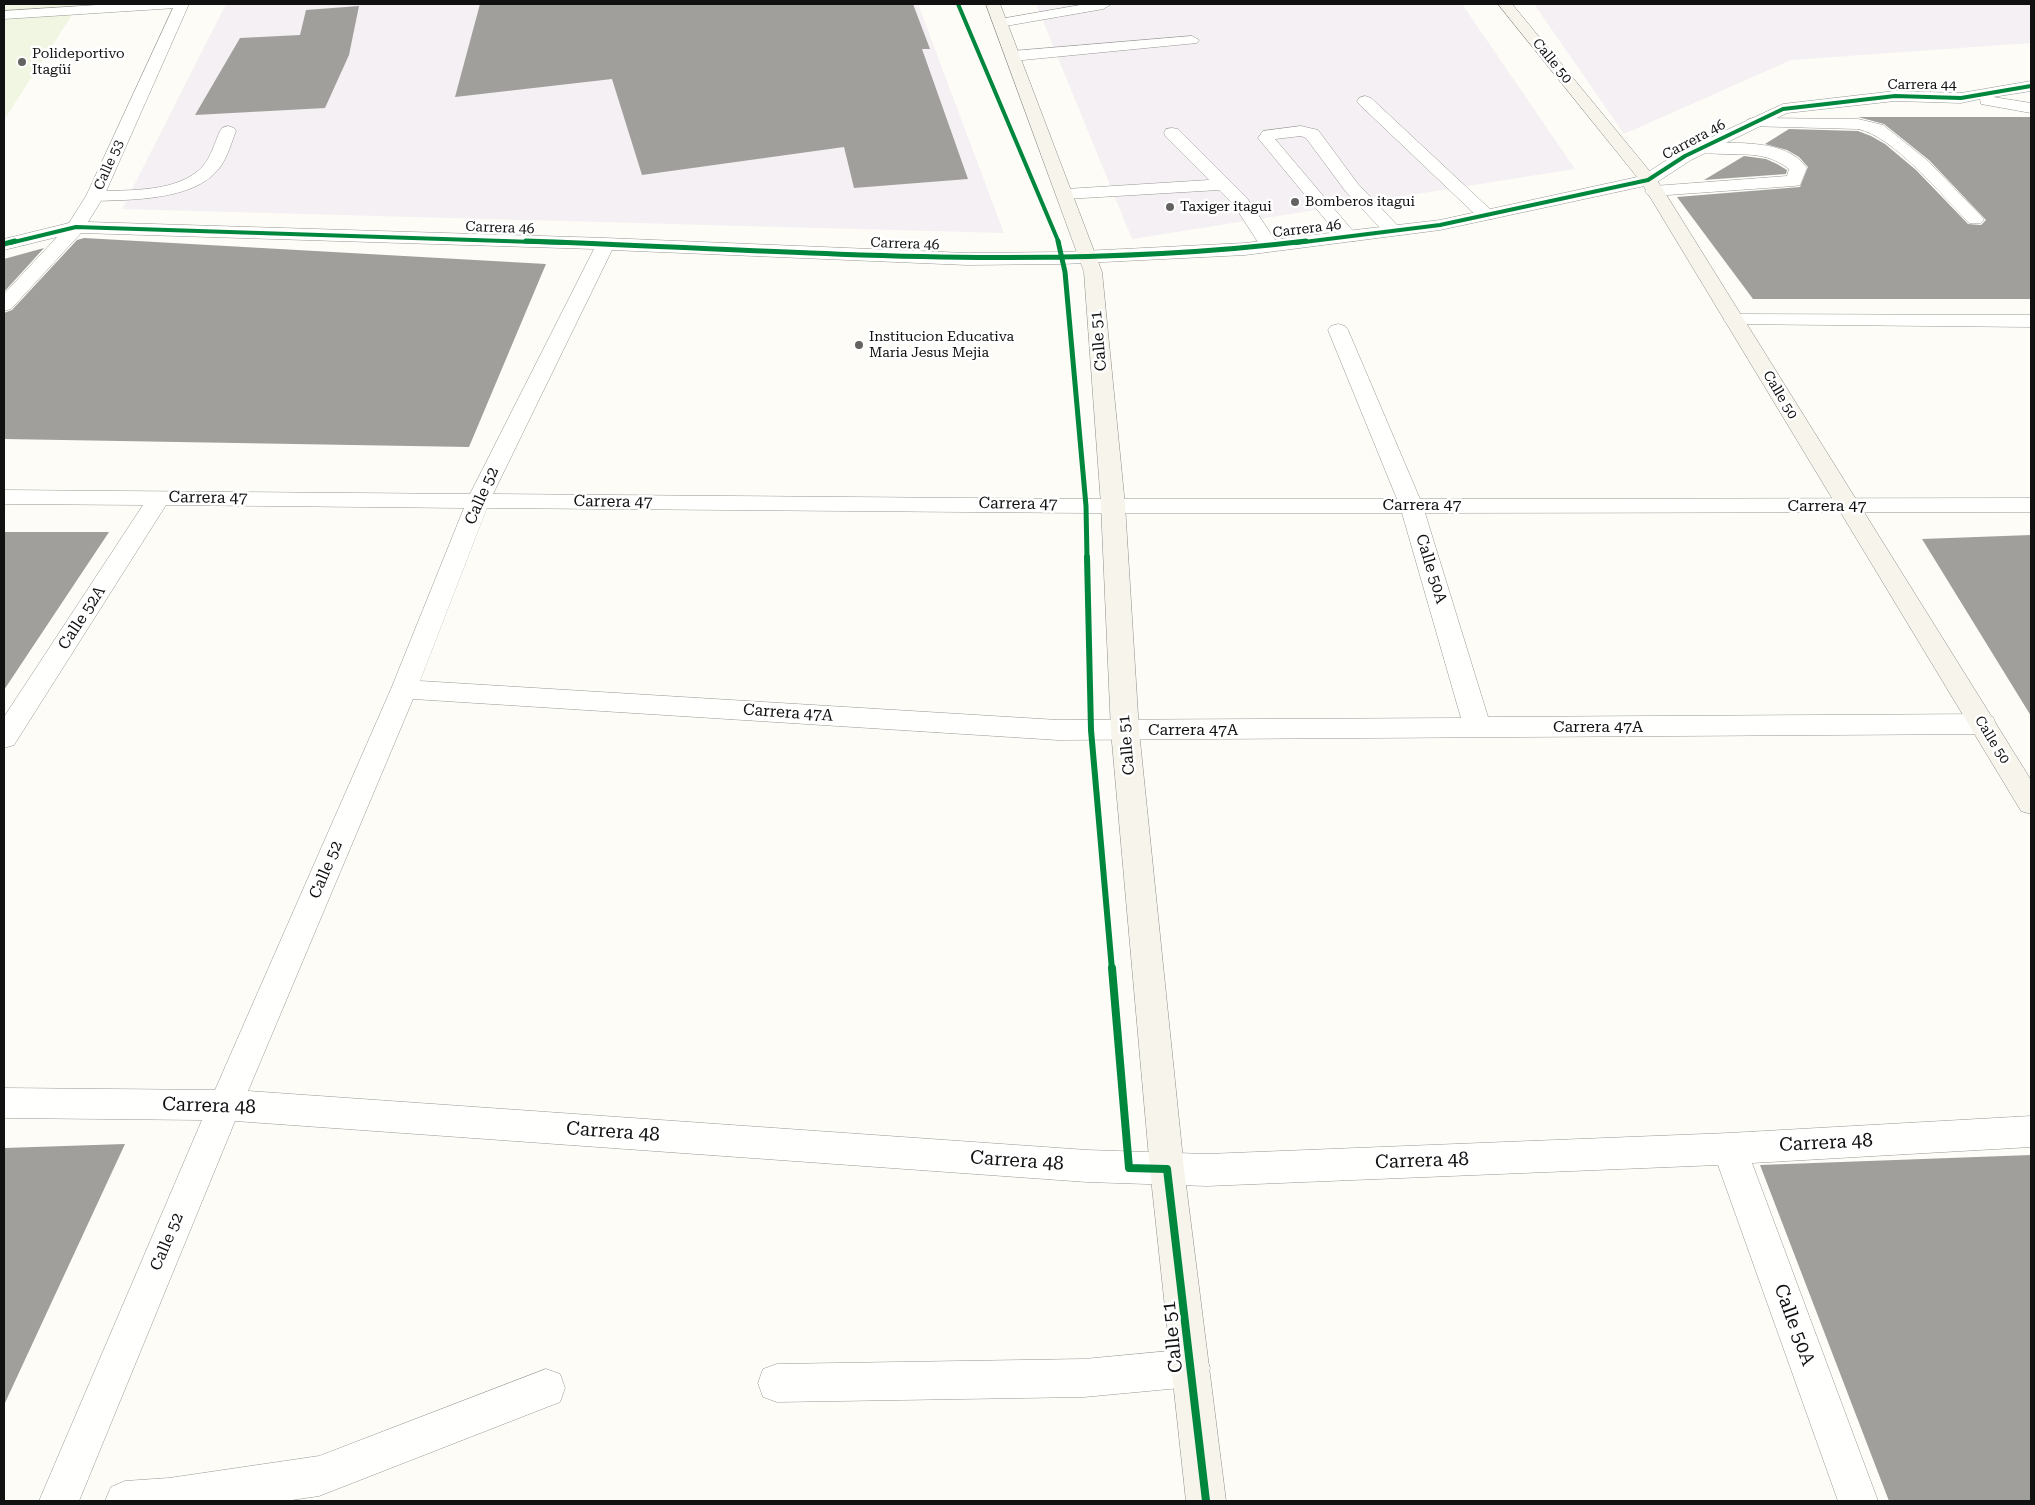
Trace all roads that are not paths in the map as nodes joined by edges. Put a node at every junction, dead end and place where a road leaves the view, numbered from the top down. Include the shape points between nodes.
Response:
1 (176, 4) edge
2 (182, 4) edge
3 (993, 4) edge
4 (1505, 4) edge
5 (1103, 5) dead end
6 (1088, 6) edge
7 (4, 15) edge
8 (1000, 23) junction
9 (1192, 40) dead end
10 (1013, 56) junction
11 (2031, 86) edge
12 (1961, 98) junction
13 (1365, 101) dead end
14 (2031, 108) edge
15 (1783, 109) joint
16 (1753, 123) junction
17 (228, 131) dead end
18 (1172, 133) dead end
19 (1703, 147) junction
20 (1223, 184) junction
21 (1651, 185) junction
22 (1066, 194) junction
23 (95, 196) junction
24 (1486, 215) junction
25 (1975, 219) dead end
26 (76, 227) junction
27 (1394, 231) junction
28 (1349, 236) junction
29 (4, 244) edge
30 (606, 244) junction
31 (1270, 246) junction
32 (1089, 257) junction
33 (4, 305) edge
34 (1734, 320) junction
35 (2031, 320) edge
36 (1338, 330) dead end
37 (4, 497) edge
38 (160, 497) junction
39 (478, 501) junction
40 (1113, 505) junction
41 (1412, 505) junction
42 (2031, 505) edge
43 (1848, 506) junction
44 (404, 689) junction
45 (1983, 724) junction
46 (1478, 728) junction
47 (1125, 731) junction
48 (4, 738) edge
49 (2031, 803) edge
50 (4, 1103) edge
51 (225, 1105) junction
52 (2031, 1131) edge
53 (1729, 1149) junction
54 (1167, 1169) junction
55 (1191, 1368) junction
56 (777, 1383) dead end
57 (546, 1388) dead end
58 (59, 1501) edge
59 (125, 1501) edge
60 (1206, 1501) edge
61 (1858, 1501) edge

1 - 7 street
2 - 23 street, Calle 53
3 - 8 street, Calle 51
4 - 21 street, Calle 50
5 - 6 street
6 - 8 street
8 - 10 street, Calle 51
9 - 10 street
10 - 22 street, Calle 51
11 - 12 street, Carrera 44
12 - 14 street
12 - 15 street, Carrera 44 via 1895,96
13 - 24 street
15 - 16 street, Carrera 46
16 - 19 street, Carrera 46
16 - 25 street via 1858,124 1878,128 1922,165
17 - 23 street via 209,171 197,179 134,195
18 - 20 street
19 - 21 street, Carrera 46
19 - 21 street via 1761,150 1783,156 1798,168 1794,181
20 - 22 street
20 - 31 street via 1241,202
21 - 24 street, Carrera 46
21 - 34 street, Calle 50
22 - 32 street, Calle 51
23 - 26 street, Calle 53
24 - 27 street, Carrera 46
26 - 29 street, Carrera 46
26 - 30 street, Carrera 46
26 - 33 street, Calle 53
27 - 28 street, Carrera 46
27 - 28 street via 1352,188 1312,134 1301,131 1269,135 1266,138 1268,142
28 - 31 street, Carrera 46
30 - 32 street, Carrera 46 via 967,259
30 - 39 street, Calle 52
31 - 32 street, Carrera 46
32 - 40 street, Calle 51 via 1093,272
34 - 35 street
34 - 43 street, Calle 50
36 - 41 street, Calle 50A
37 - 38 street, Carrera 47
38 - 39 street, Carrera 47
38 - 48 street, Calle 52A
39 - 40 street, Carrera 47
39 - 44 street, Calle 52
40 - 41 street, Carrera 47
40 - 47 street, Calle 51
41 - 43 street, Carrera 47
41 - 46 street, Calle 50A
42 - 43 street, Carrera 47
43 - 45 street, Calle 50
44 - 47 street, Carrera 47A via 1058,730
44 - 51 street, Calle 52
45 - 46 street, Carrera 47A
45 - 49 street, Calle 50
46 - 47 street, Carrera 47A
47 - 54 street, Calle 51
50 - 51 street, Carrera 48
51 - 54 street, Carrera 48
51 - 58 street, Calle 52
52 - 53 street, Carrera 48
53 - 54 street, Carrera 48
53 - 61 street, Calle 50A
54 - 55 street, Calle 51
55 - 56 street via 1084,1378
55 - 60 street, Calle 51
57 - 59 street via 319,1476 169,1498

